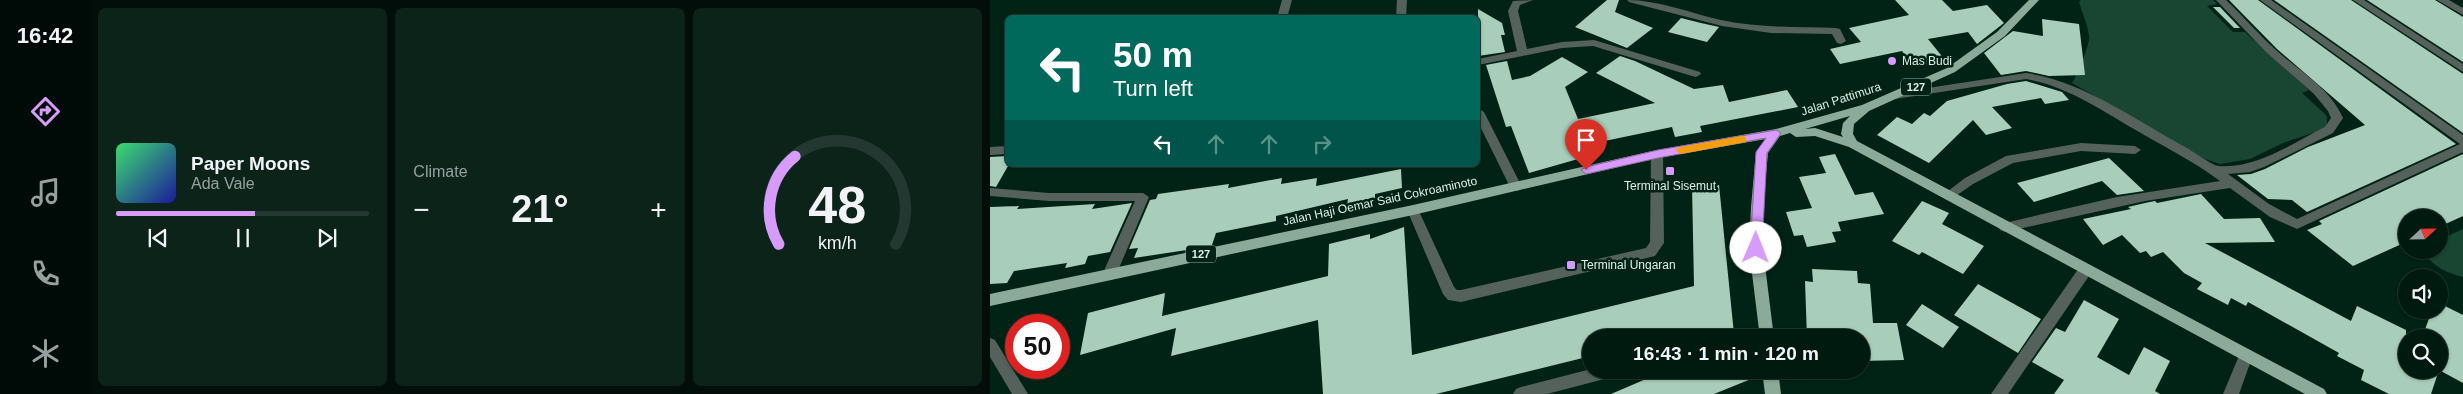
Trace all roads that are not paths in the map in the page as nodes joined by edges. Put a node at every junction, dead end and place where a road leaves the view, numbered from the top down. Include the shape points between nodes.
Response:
1 (1287, 0) edge
2 (1402, 0) edge
3 (1528, 0) edge
4 (1632, 0) edge
5 (2034, 0) edge
6 (2221, 0) edge
7 (2265, 0) edge
8 (2358, 0) edge
9 (2442, 0) edge
10 (2463, 12) edge
11 (1283, 15) edge
12 (1401, 15) edge
13 (1841, 41) dead end
14 (1523, 53) junction
15 (1480, 62) edge
16 (2463, 69) edge
17 (1696, 74) dead end
18 (1895, 96) junction
19 (1866, 108) junction
20 (1480, 116) edge
21 (1776, 133) junction
22 (2463, 141) edge
23 (1853, 144) junction
24 (2463, 147) edge
25 (1005, 150) edge
26 (2135, 150) dead end
27 (990, 151) edge
28 (1658, 154) junction
29 (2216, 171) junction
30 (2231, 184) junction
31 (1516, 187) junction
32 (990, 192) edge
33 (1948, 195) junction
34 (1412, 210) junction
35 (2005, 228) junction
36 (2086, 269) junction
37 (1110, 273) junction
38 (990, 300) edge
39 (1766, 329) edge
40 (990, 344) edge
41 (2246, 355) junction
42 (1582, 378) edge
43 (1771, 379) edge
44 (1020, 394) edge
45 (1522, 394) edge
46 (1773, 394) edge
47 (1999, 394) edge
48 (2231, 394) edge
49 (2319, 394) edge

1 - 11 street
2 - 12 street
3 - 14 street via 1516,3 1513,12
4 - 13 street via 1722,23 1771,30 1836,31
5 - 18 main road, Jalan Pattimura / 127 via 1976,54 1951,70
6 - 29 street via 2325,100 2337,118 2329,130 2260,164
7 - 22 street
8 - 16 street
9 - 10 street
14 - 15 street
14 - 17 street via 1594,43
18 - 19 main road, Jalan Pattimura / 127
18 - 29 street via 2026,76 2045,79 2101,106
19 - 21 main road, Jalan Pattimura / 127
19 - 23 main road via 1849,123 1847,134
20 - 31 street
21 - 23 main road via 1815,132
21 - 28 main road, Jalan Haji Oemar Said Cokroaminoto / 127
21 - 39 main road via 1762,152 1757,207 1756,248
23 - 33 main road
24 - 30 street via 2298,224 2280,218
25 - 27 street
26 - 33 street via 2081,147 2010,159
28 - 31 main road, Jalan Haji Oemar Said Cokroaminoto / 127
28 - 34 street via 1658,243 1650,252 1461,296 1453,296 1448,290
29 - 30 street
30 - 35 street via 2101,204
31 - 34 main road, Jalan Haji Oemar Said Cokroaminoto / 127
32 - 37 street via 1049,197 1143,197
33 - 35 main road
34 - 37 main road, Jalan Haji Oemar Said Cokroaminoto / 127
35 - 36 main road
36 - 41 main road
36 - 47 street
37 - 38 main road, Jalan Haji Oemar Said Cokroaminoto / 127
40 - 44 street
41 - 48 street
41 - 49 main road
42 - 45 street
43 - 46 main road

